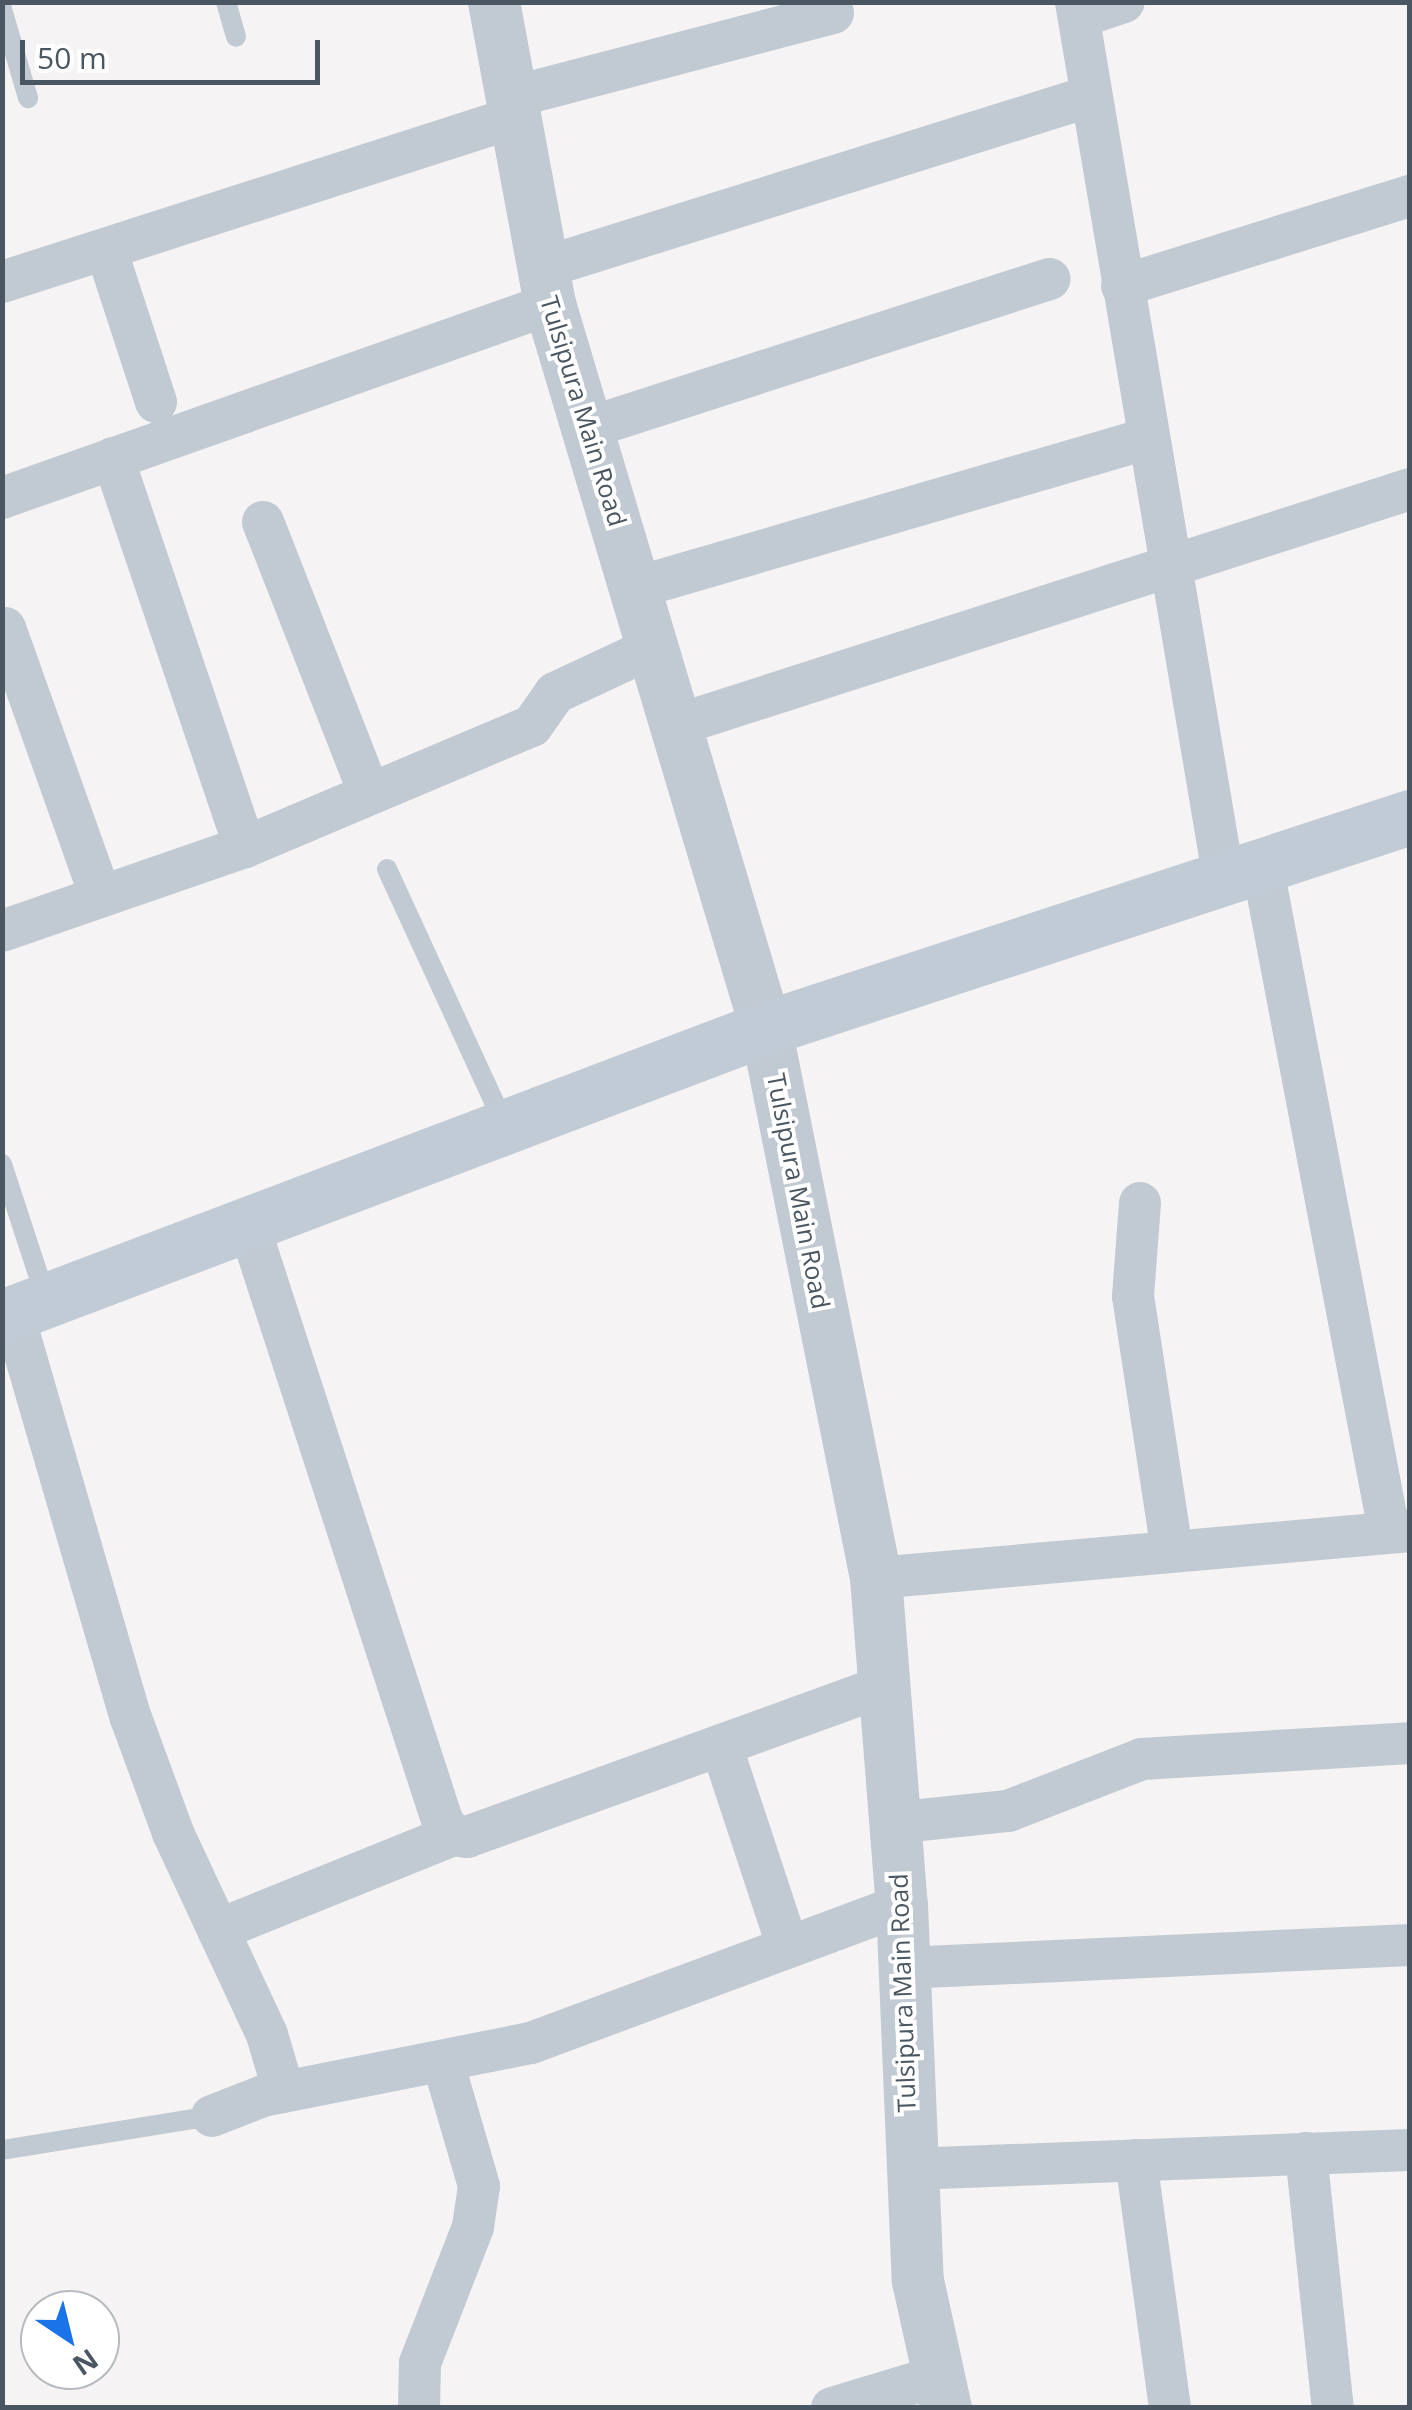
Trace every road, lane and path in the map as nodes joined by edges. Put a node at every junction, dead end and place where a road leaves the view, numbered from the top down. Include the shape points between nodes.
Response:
1 (226, 2) edge
2 (494, 2) edge
3 (1124, 2) edge
4 (2, 9) edge
5 (1078, 10) edge
6 (833, 13) dead end
7 (236, 38) dead end
8 (1091, 96) junction
9 (28, 98) dead end
10 (510, 108) junction
11 (1410, 196) edge
12 (106, 248) junction
13 (1050, 279) dead end
14 (2, 282) edge
15 (546, 286) junction
16 (1122, 286) junction
17 (156, 402) dead end
18 (588, 428) junction
19 (1149, 438) junction
20 (114, 458) junction
21 (1410, 489) edge
22 (2, 498) edge
23 (263, 522) dead end
24 (1171, 563) junction
25 (638, 587) junction
26 (4, 628) edge
27 (656, 646) junction
28 (680, 724) junction
29 (368, 792) junction
30 (1410, 817) edge
31 (246, 847) junction
32 (387, 869) dead end
33 (1242, 869) junction
34 (100, 896) junction
35 (2, 932) edge
36 (766, 1028) junction
37 (506, 1127) junction
38 (2, 1164) edge
39 (1140, 1203) dead end
40 (249, 1226) junction
41 (21, 1310) edge
42 (1399, 1531) edge
43 (1172, 1551) junction
44 (876, 1578) junction
45 (887, 1685) junction
46 (1410, 1742) edge
47 (722, 1744) junction
48 (892, 1824) junction
49 (453, 1835) junction
50 (902, 1906) junction
51 (218, 1930) junction
52 (1410, 1945) edge
53 (788, 1948) junction
54 (903, 1968) junction
55 (443, 2062) junction
56 (284, 2092) junction
57 (212, 2116) joint
58 (2, 2150) edge
59 (1410, 2150) edge
60 (1306, 2154) junction
61 (1136, 2160) junction
62 (910, 2169) junction
63 (940, 2392) edge
64 (419, 2408) edge
65 (832, 2408) edge
66 (1170, 2408) edge
67 (1333, 2408) edge

1 - 7 lane
2 - 10 street, Tulsipura Main Road
3 - 5 street
4 - 9 lane
5 - 8 street
6 - 10 street
8 - 15 street
8 - 16 street
10 - 12 street
10 - 15 street, Tulsipura Main Road
11 - 16 street
12 - 14 street
12 - 17 street
13 - 18 street
15 - 18 street, Tulsipura Main Road
15 - 20 street
16 - 19 street
18 - 25 street, Tulsipura Main Road
19 - 24 street
19 - 25 street
20 - 22 street
20 - 31 street
21 - 24 street
23 - 29 street
24 - 28 street
24 - 33 street
25 - 27 street, Tulsipura Main Road
26 - 34 street
27 - 28 street, Tulsipura Main Road
27 - 29 street via 556,694 532,726
28 - 36 street, Tulsipura Main Road
29 - 31 street
30 - 33 main road
31 - 34 street
32 - 37 lane
33 - 36 main road
33 - 42 street
34 - 35 street
36 - 37 main road
36 - 44 street, Tulsipura Main Road
37 - 40 main road
38 - 41 lane
39 - 43 street via 1133,1296
40 - 41 main road
40 - 49 street via 443,1823
41 - 51 street via 131,1718 172,1833
42 - 43 street
43 - 44 street
44 - 45 street, Tulsipura Main Road
45 - 47 street
45 - 48 street, Tulsipura Main Road
46 - 48 street via 1142,1759 1008,1811
47 - 49 street via 467,1837
47 - 53 street
48 - 50 street, Tulsipura Main Road
49 - 51 street
50 - 53 street
50 - 54 street, Tulsipura Main Road
51 - 56 street
52 - 54 street
53 - 55 street via 531,2043
54 - 62 street, Tulsipura Main Road
55 - 56 street
55 - 64 street via 479,2186 473,2227 420,2364
56 - 57 street
57 - 58 lane
59 - 60 street
60 - 61 street
60 - 67 street
61 - 62 street
61 - 66 street
62 - 63 street, Tulsipura Main Road
63 - 65 street

